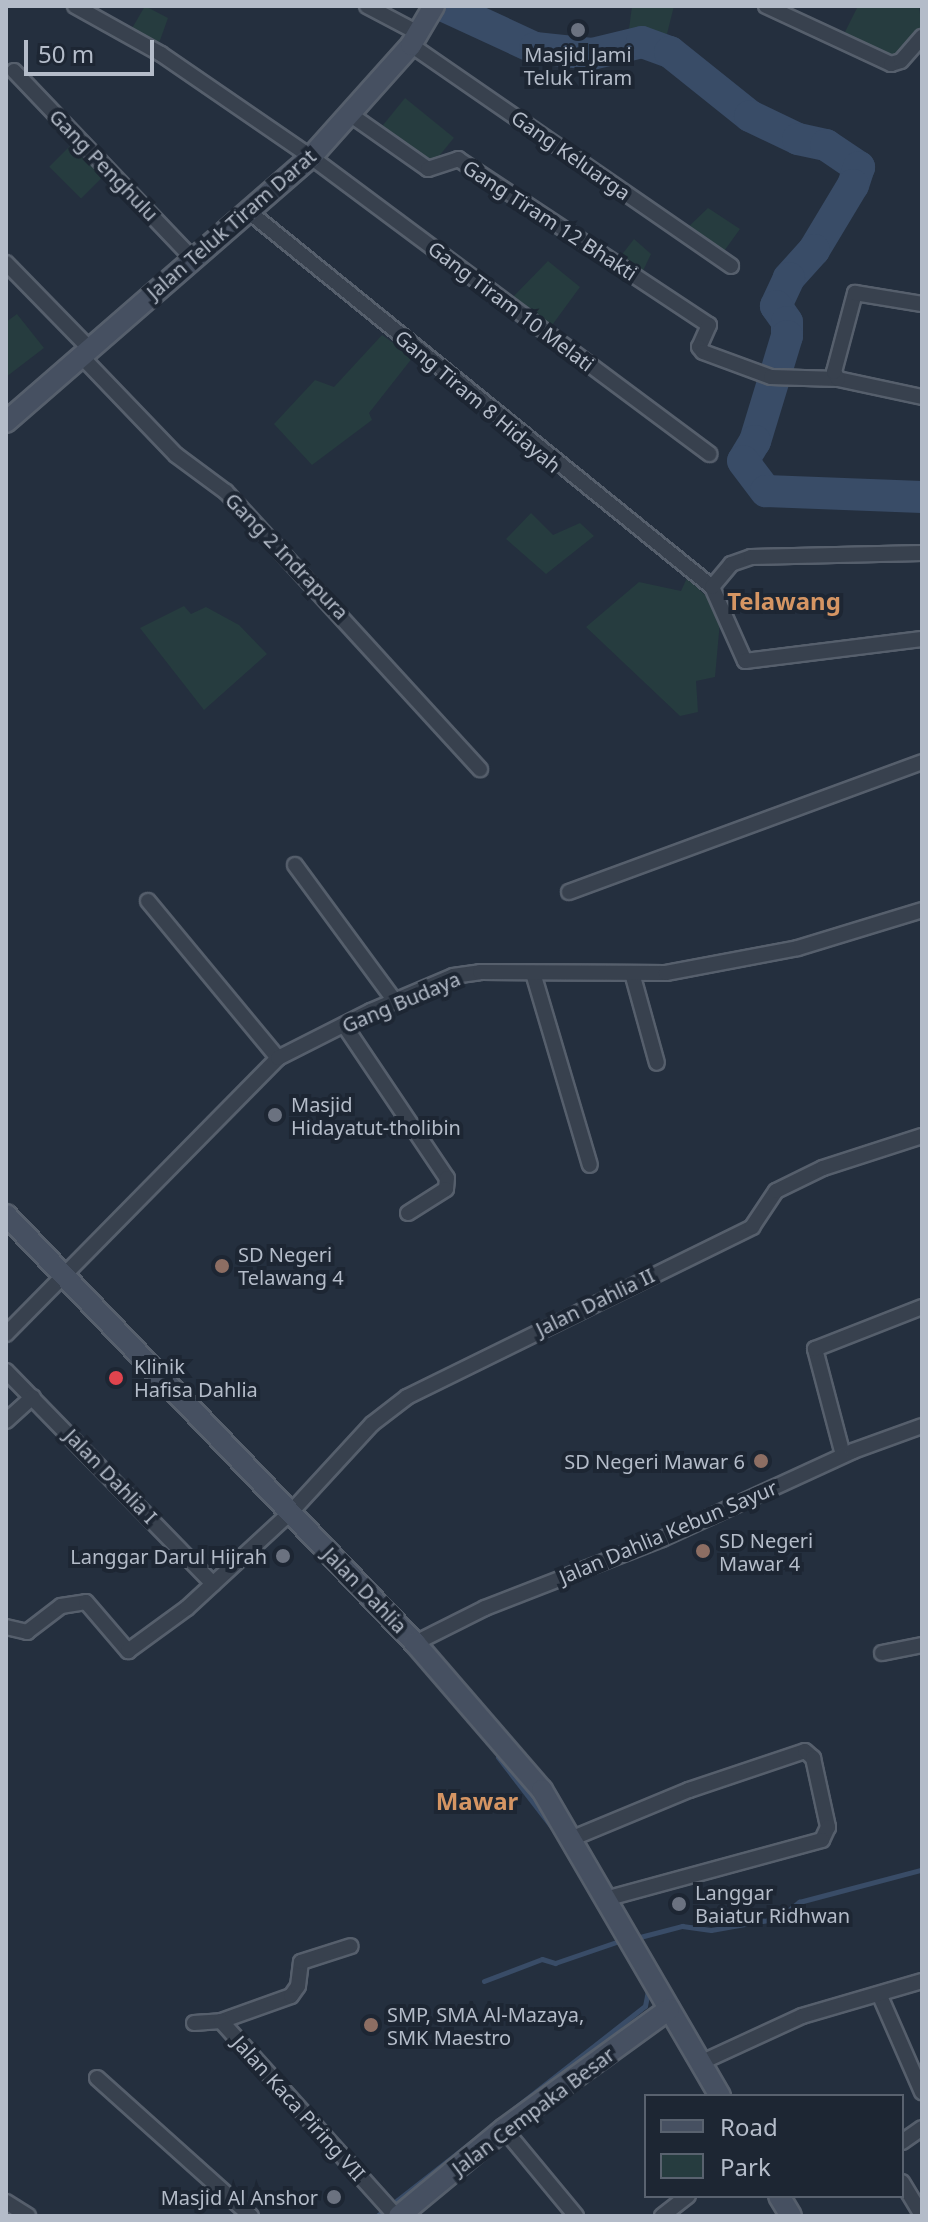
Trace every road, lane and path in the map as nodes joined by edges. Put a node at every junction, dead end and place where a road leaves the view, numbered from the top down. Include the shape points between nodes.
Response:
1 (75, 6) edge
2 (367, 6) edge
3 (766, 6) edge
4 (433, 8) edge
5 (922, 37) edge
6 (416, 39) junction
7 (14, 71) dead end
8 (351, 115) junction
9 (311, 157) junction
10 (248, 211) junction
11 (193, 259) junction
12 (6, 263) edge
13 (731, 266) dead end
14 (922, 304) edge
15 (85, 352) junction
16 (838, 379) junction
17 (922, 397) edge
18 (9, 415) edge
19 (710, 454) dead end
20 (922, 553) edge
21 (712, 587) junction
22 (922, 639) edge
23 (922, 762) edge
24 (480, 769) dead end
25 (295, 865) dead end
26 (569, 892) dead end
27 (148, 901) dead end
28 (922, 910) edge
29 (533, 973) junction
30 (632, 973) junction
31 (395, 1001) junction
32 (344, 1025) junction
33 (278, 1058) junction
34 (657, 1063) dead end
35 (922, 1136) edge
36 (590, 1165) dead end
37 (408, 1213) dead end
38 (6, 1215) edge
39 (66, 1276) junction
40 (922, 1307) edge
41 (6, 1334) edge
42 (6, 1371) edge
43 (33, 1397) junction
44 (6, 1421) edge
45 (922, 1426) edge
46 (843, 1455) junction
47 (291, 1512) junction
48 (213, 1584) junction
49 (6, 1627) edge
50 (415, 1643) junction
51 (922, 1645) edge
52 (882, 1653) dead end
53 (573, 1838) junction
54 (608, 1898) junction
55 (351, 1946) dead end
56 (922, 1981) edge
57 (880, 1996) junction
58 (669, 2009) junction
59 (221, 2021) junction
60 (194, 2023) dead end
61 (700, 2063) junction
62 (97, 2078) dead end
63 (922, 2092) edge
64 (719, 2094) edge
65 (922, 2128) edge
66 (504, 2129) junction
67 (904, 2141) edge
68 (904, 2185) edge
69 (685, 2198) edge
70 (780, 2198) edge
71 (6, 2202) edge
72 (922, 2215) edge
73 (28, 2216) edge
74 (251, 2216) edge
75 (398, 2216) edge
76 (576, 2216) edge
77 (662, 2216) edge
78 (791, 2216) edge

1 - 9 street, Gang Tiram 10 Melati via 161,54
2 - 6 street, Gang Keluarga
3 - 5 street via 891,64 901,61
4 - 6 street, Jalan Teluk Tiram Darat
6 - 8 street, Jalan Teluk Tiram Darat
6 - 13 street, Gang Keluarga
7 - 11 street, Gang Penghulu
8 - 9 street, Jalan Teluk Tiram Darat
8 - 16 street, Gang Tiram 12 Bhakti via 428,169 458,159 709,325 700,350 774,377
9 - 10 street, Jalan Teluk Tiram Darat
9 - 19 street, Gang Tiram 10 Melati
10 - 11 street, Jalan Teluk Tiram Darat
10 - 21 street, Gang Tiram 8 Hidayah
11 - 15 street, Jalan Teluk Tiram Darat
12 - 15 street, Gang 2 Indrapura
14 - 16 street via 855,293 834,372
15 - 18 street, Jalan Teluk Tiram Darat
15 - 24 street, Gang 2 Indrapura via 176,455 226,492
16 - 17 street
20 - 21 street via 751,557 731,564
21 - 22 street via 745,661
23 - 26 street
25 - 31 street
27 - 33 street
28 - 30 street, Gang Budaya via 798,948 666,973
29 - 30 street, Gang Budaya
29 - 31 street, Gang Budaya via 453,976
29 - 36 street
30 - 34 street
31 - 32 street, Gang Budaya
32 - 33 street, Gang Budaya
32 - 37 street via 447,1178 446,1189
33 - 39 street, Gang Budaya
35 - 47 street, Jalan Dahlia II via 823,1168 776,1191 752,1227 434,1380 372,1424
38 - 39 street, Jalan Dahlia
39 - 41 street
39 - 47 street, Jalan Dahlia
40 - 46 street via 815,1349
42 - 43 street, Jalan Dahlia I
43 - 44 street
43 - 48 street, Jalan Dahlia I
45 - 46 street, Jalan Dahlia Kebun Sayur
46 - 50 street, Jalan Dahlia Kebun Sayur via 662,1539 485,1608
47 - 48 street
47 - 50 street, Jalan Dahlia
48 - 49 street via 126,1652 86,1602 61,1606 27,1632
50 - 53 street, Jalan Dahlia via 542,1790
51 - 52 street
53 - 54 street, Jalan Dahlia
53 - 54 street via 689,1790 805,1751 813,1758 828,1827 822,1840
54 - 58 street, Jalan Dahlia
55 - 59 street via 301,1962 291,1996
56 - 57 street
57 - 61 street via 802,2016
57 - 63 street
58 - 61 street, Jalan Dahlia
58 - 66 street, Jalan Cempaka Besar
59 - 60 street, Jalan Kaca Piring VII
59 - 75 street, Jalan Kaca Piring VII
61 - 64 street, Jalan Dahlia
62 - 74 street
65 - 67 street
66 - 75 street, Jalan Cempaka Besar
66 - 76 street
68 - 72 street
69 - 77 street
70 - 78 street
71 - 73 street

